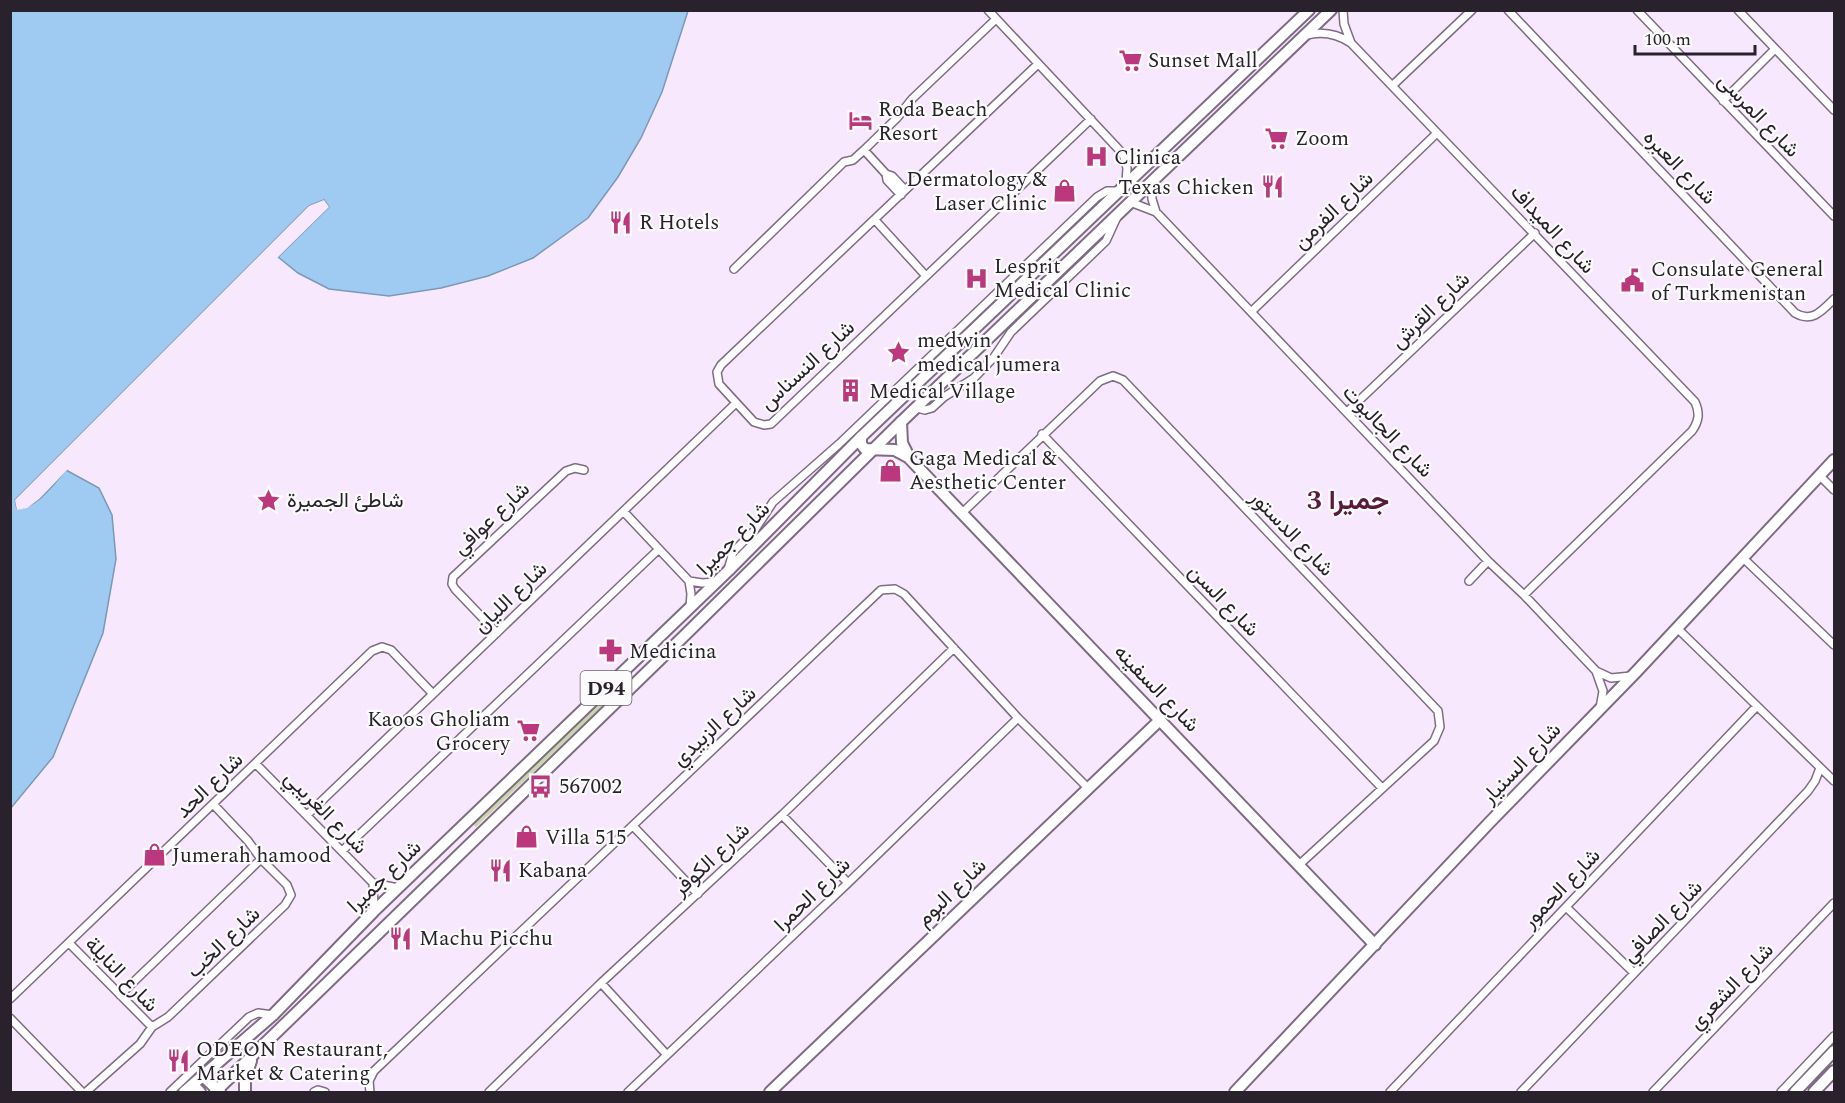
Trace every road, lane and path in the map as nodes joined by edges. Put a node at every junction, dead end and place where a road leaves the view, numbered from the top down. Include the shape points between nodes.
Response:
1 (988, 10) edge
2 (1309, 10) edge
3 (1331, 10) edge
4 (1343, 10) edge
5 (1472, 10) edge
6 (1508, 10) edge
7 (1637, 10) edge
8 (1738, 10) edge
9 (996, 19) junction
10 (1305, 35) junction
11 (1351, 43) junction
12 (1775, 50) junction
13 (1038, 64) junction
14 (1393, 85) junction
15 (1723, 101) junction
16 (1834, 110) edge
17 (1091, 119) junction
18 (1437, 133) junction
19 (864, 150) junction
20 (1123, 154) junction
21 (1153, 158) junction
22 (1151, 182) junction
23 (1122, 187) junction
24 (903, 192) junction
25 (1130, 202) junction
26 (1156, 212) junction
27 (1118, 213) junction
28 (1834, 216) edge
29 (875, 220) junction
30 (1535, 233) junction
31 (734, 269) dead end
32 (926, 276) junction
33 (1834, 299) edge
34 (1252, 311) junction
35 (736, 403) junction
36 (917, 408) junction
37 (1347, 412) junction
38 (901, 422) junction
39 (1042, 434) junction
40 (861, 437) junction
41 (874, 449) junction
42 (910, 459) junction
43 (1834, 460) edge
44 (831, 466) junction
45 (584, 470) dead end
46 (1819, 476) junction
47 (846, 477) junction
48 (1834, 490) edge
49 (624, 512) junction
50 (962, 513) junction
51 (659, 549) junction
52 (1742, 557) junction
53 (1488, 561) junction
54 (728, 571) junction
55 (689, 581) junction
56 (1470, 581) dead end
57 (716, 582) junction
58 (1524, 595) junction
59 (690, 607) junction
60 (1677, 628) junction
61 (497, 633) junction
62 (1834, 645) edge
63 (954, 648) junction
64 (1596, 671) junction
65 (1633, 675) junction
66 (433, 694) junction
67 (1756, 707) junction
68 (1599, 710) junction
69 (1018, 718) junction
70 (1160, 720) junction
71 (256, 764) junction
72 (1820, 768) junction
73 (1834, 781) edge
74 (1088, 788) junction
75 (1382, 788) junction
76 (213, 804) junction
77 (307, 815) junction
78 (782, 815) junction
79 (633, 826) junction
80 (342, 851) junction
81 (261, 859) junction
82 (1300, 864) junction
83 (373, 883) junction
84 (848, 884) junction
85 (398, 888) junction
86 (698, 894) junction
87 (1834, 903) edge
88 (1566, 907) junction
89 (374, 911) junction
90 (69, 943) junction
91 (1375, 945) junction
92 (1634, 973) junction
93 (601, 983) junction
94 (120, 995) junction
95 (10, 999) edge
96 (273, 1015) junction
97 (10, 1018) edge
98 (152, 1028) junction
99 (1834, 1036) edge
100 (1834, 1051) edge
101 (667, 1055) junction
102 (252, 1059) junction
103 (1834, 1071) edge
104 (203, 1076) junction
105 (192, 1090) edge
106 (1524, 1090) edge
107 (84, 1092) edge
108 (170, 1092) edge
109 (218, 1092) edge
110 (245, 1092) edge
111 (314, 1092) edge
112 (325, 1092) edge
113 (370, 1092) edge
114 (489, 1092) edge
115 (628, 1092) edge
116 (770, 1092) edge
117 (1236, 1092) edge
118 (1390, 1092) edge
119 (1533, 1092) edge
120 (1653, 1092) edge
121 (1781, 1092) edge
122 (1795, 1092) edge
123 (1814, 1092) edge

1 - 9 street
2 - 21 main road, شارع جميرا / D94
3 - 10 main road, شارع جميرا / D94
4 - 11 street
5 - 14 street
6 - 33 street, شارع العبره via 1795,313 1816,316
7 - 15 street, شارع المرسى
8 - 12 street
9 - 13 street
9 - 19 street
10 - 11 street, شارع الميداف via 1332,34
10 - 22 main road, شارع جميرا / D94
11 - 14 street, شارع الميداف
12 - 15 street
12 - 16 street
13 - 17 street
13 - 24 street, شارع النسناس
14 - 18 street, شارع الميداف
15 - 28 street, شارع المرسى
17 - 20 street
17 - 32 street, شارع النسناس
18 - 30 street, شارع الميداف
18 - 34 street, شارع الفرمن
19 - 24 street via 886,174 886,180
19 - 31 street via 844,162
20 - 21 street
20 - 23 street via 1127,168
21 - 23 main road, شارع جميرا / D94
22 - 25 main road, شارع جميرا / D94
22 - 26 street
23 - 40 main road, شارع جميرا / D94
23 - 54 street via 1097,197 839,444 773,502 754,531 733,552
24 - 29 street, شارع النسناس
25 - 26 street, شارع الجالبوت
25 - 27 main road, شارع جميرا / D94
26 - 34 street, شارع الجالبوت
27 - 36 main road, شارع جميرا / D94
27 - 36 street via 1106,241 1011,332 974,378 932,408
29 - 32 street
29 - 35 street, شارع النسناس via 721,365 717,380
30 - 37 street, شارع القرش
30 - 58 street, شارع الميداف via 1695,402 1699,417 1692,431
32 - 35 street, شارع النسناس via 771,424 754,422
34 - 37 street, شارع الجالبوت
35 - 49 street, شارع الليان
36 - 38 main road, شارع جميرا / D94
37 - 53 street, شارع الجالبوت
38 - 41 main road, شارع جميرا / D94
38 - 42 main road, شارع السفينه via 902,443
39 - 50 street, شارع الدستور
39 - 75 street, شارع السن
39 - 75 street, شارع الدستور via 1103,378 1124,380 1438,711 1440,727 1434,741
40 - 41 main road via 863,447
40 - 44 main road, شارع جميرا / D94
41 - 42 main road, شارع السفينه via 895,450
41 - 47 main road, شارع جميرا / D94
42 - 50 main road, شارع السفينه
43 - 46 main road, شارع السنيار
44 - 47 main road via 843,467
44 - 54 main road, شارع جميرا / D94
45 - 61 street, شارع عوافي via 566,471 453,577 455,589
46 - 48 street
46 - 52 main road, شارع السنيار
47 - 102 main road, شارع جميرا / D94
49 - 51 street
49 - 61 street, شارع الليان
50 - 70 main road, شارع السفينه
51 - 55 street
51 - 80 street
52 - 60 main road, شارع السنيار
52 - 62 street
53 - 56 street
53 - 58 street, شارع الجالبوت
54 - 57 main road, شارع جميرا / D94
55 - 57 street
55 - 59 street
57 - 59 main road, شارع جميرا / D94
58 - 64 street, شارع الجالبوت
59 - 85 main road, شارع جميرا / D94
60 - 65 main road, شارع السنيار
60 - 67 street
61 - 66 street, شارع الليان
63 - 69 street, شارع الزبيدي
63 - 78 street, شارع الكوفر
63 - 79 street, شارع الزبيدي via 904,594 895,589 881,590
64 - 65 street via 1617,678
64 - 68 street via 1603,692
65 - 68 main road, شارع السنيار
66 - 71 street, شارع الحد via 392,650 375,649
66 - 77 street, شارع الليان
67 - 72 street
67 - 88 street, شارع الحمور
68 - 91 main road, شارع السنيار
69 - 74 street, شارع الزبيدي
69 - 84 street, شارع الحمرا
70 - 74 main road, شارع البوم
70 - 82 main road, شارع السفينه
71 - 76 street, شارع الحد
71 - 77 street, شارع الغريبي
72 - 73 street
72 - 92 street, شارع الصافي via 1808,791
74 - 116 main road, شارع البوم
75 - 82 street, شارع الدستور
76 - 81 street, شارع الخب
76 - 90 street, شارع الحد
77 - 80 street, شارع الغريبي
78 - 84 street
78 - 86 street, شارع الكوفر
79 - 86 street
79 - 113 street, شارع الزبيدي via 374,1071 369,1081
80 - 83 street, شارع الغريبي
81 - 94 street
81 - 98 street, شارع الخب via 289,888 289,902
82 - 91 main road, شارع السفينه
83 - 85 street, شارع الغريبي
83 - 89 street, شارع الغريبي
84 - 101 street, شارع الحمرا
85 - 89 main road, شارع جميرا / D94
86 - 93 street, شارع الكوفر
87 - 120 street, شارع الشعري
88 - 92 street
88 - 118 street, شارع الحمور
89 - 96 main road, شارع جميرا / D94
90 - 94 street, شارع النايلة
90 - 95 street, شارع الحد
91 - 117 main road, شارع السنيار
92 - 106 street, شارع الصافي
93 - 101 street
93 - 114 street, شارع الكوفر
94 - 98 street, شارع النايلة
96 - 104 main road, شارع جميرا / D94
96 - 108 street via 258,1013 249,1017
97 - 107 street
98 - 107 street, شارع الخب via 140,1044
99 - 121 street
100 - 122 main road
101 - 115 street, شارع الحمرا
102 - 109 main road, شارع جميرا / D94
102 - 110 main road
103 - 123 main road
104 - 105 main road, شارع جميرا / D94
104 - 109 main road
106 - 119 street
111 - 112 street

